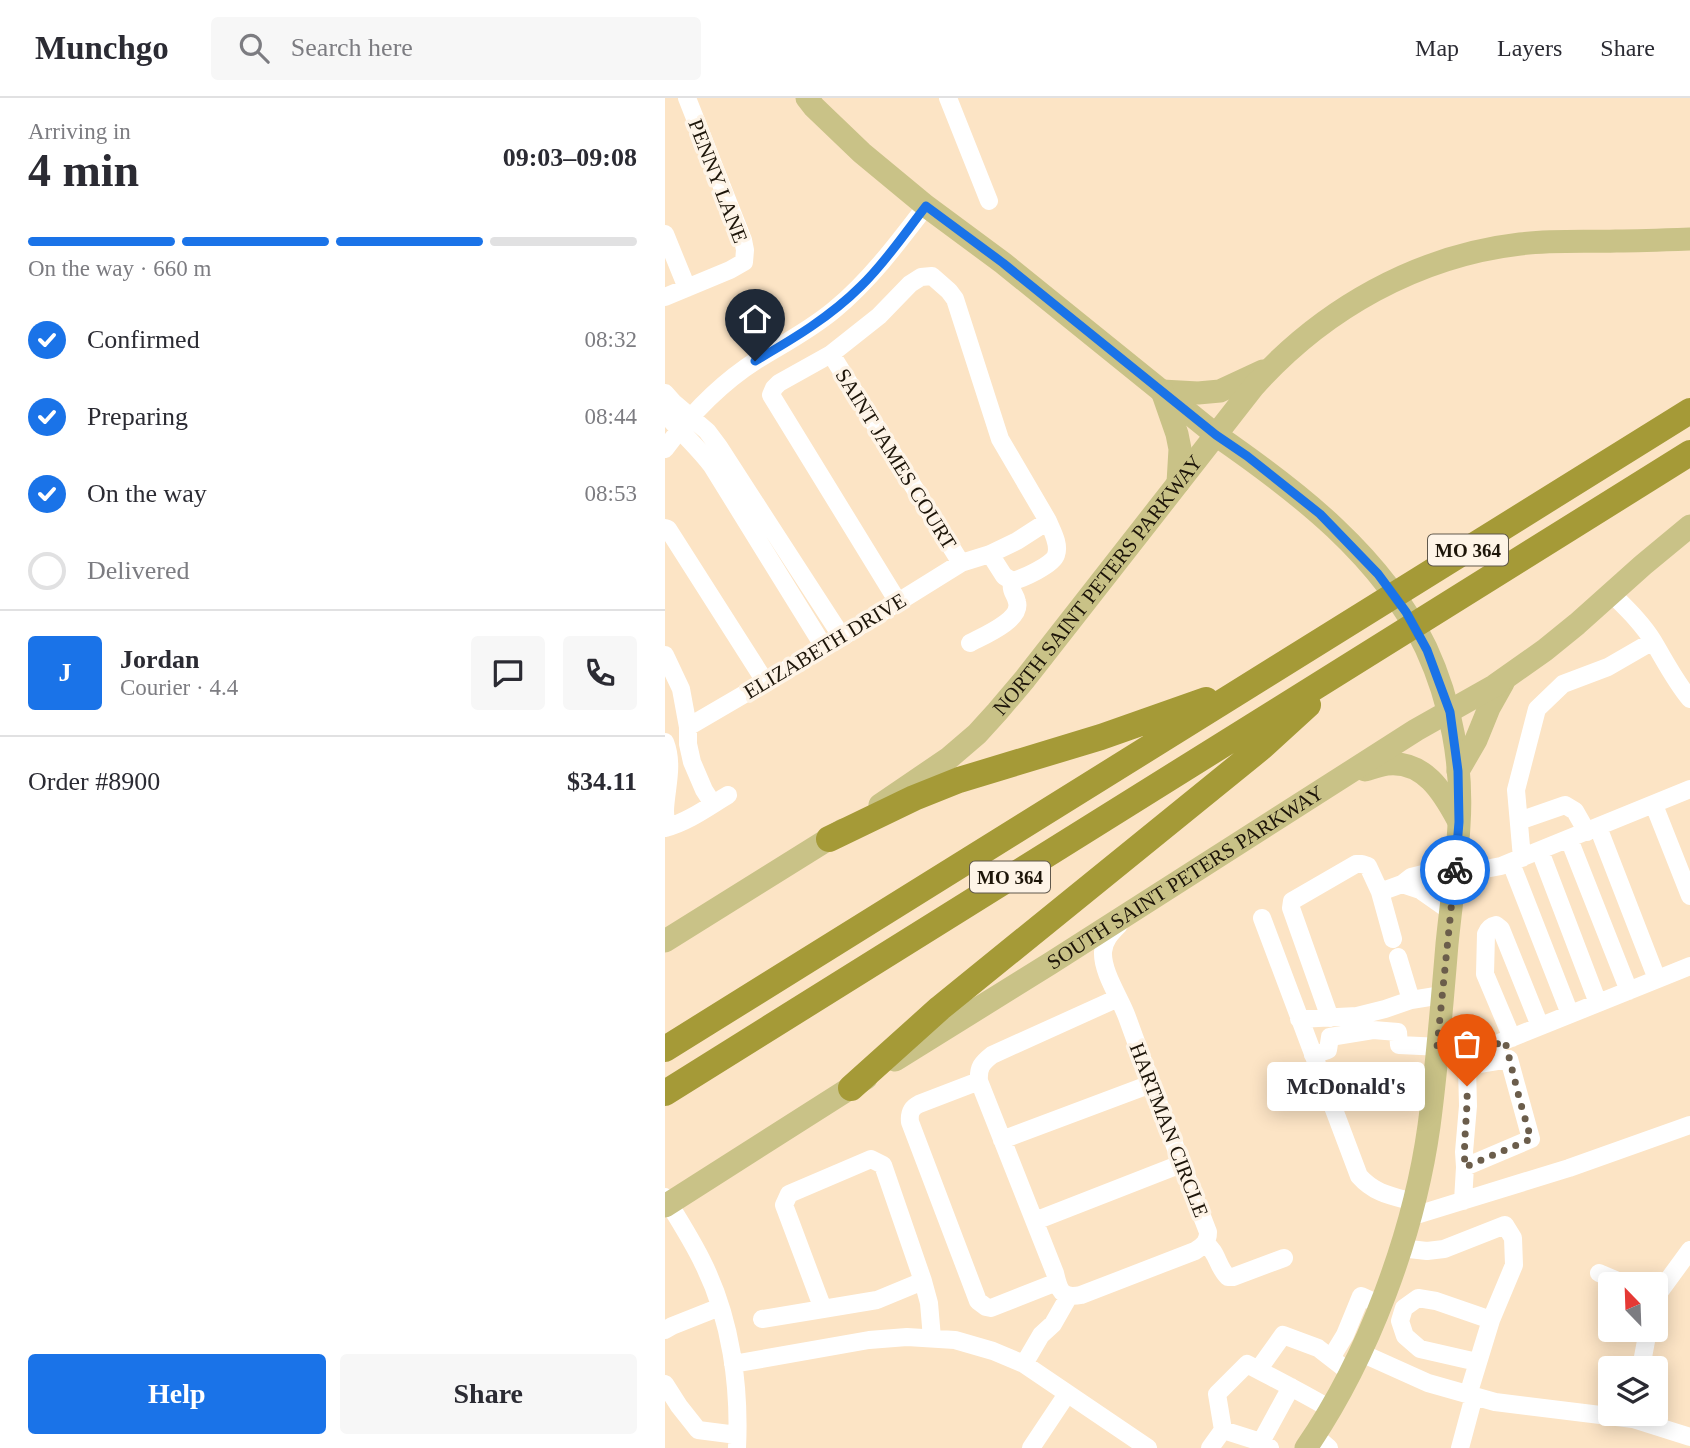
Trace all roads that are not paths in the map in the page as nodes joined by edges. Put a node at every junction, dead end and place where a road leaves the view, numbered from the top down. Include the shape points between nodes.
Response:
1 (687, 98) edge
2 (807, 98) edge
3 (948, 98) edge
4 (989, 201) dead end
5 (926, 206) junction
6 (665, 234) edge
7 (1690, 239) edge
8 (687, 288) junction
9 (665, 298) edge
10 (831, 354) junction
11 (1271, 367) junction
12 (1162, 391) junction
13 (665, 393) edge
14 (1690, 411) edge
15 (665, 413) edge
16 (685, 424) junction
17 (1216, 435) junction
18 (665, 449) edge
19 (1690, 453) edge
20 (1178, 483) junction
21 (1048, 521) junction
22 (1690, 526) edge
23 (665, 528) edge
24 (991, 554) junction
25 (961, 563) junction
26 (1012, 581) junction
27 (1612, 594) junction
28 (898, 602) junction
29 (842, 637) junction
30 (1653, 641) junction
31 (970, 643) dead end
32 (824, 647) junction
33 (665, 655) edge
34 (1355, 662) junction
35 (1506, 678) junction
36 (1260, 680) junction
37 (766, 682) junction
38 (1690, 699) edge
39 (1450, 712) junction
40 (688, 727) junction
41 (665, 742) edge
42 (1458, 771) junction
43 (1348, 774) junction
44 (1688, 796) edge
45 (1654, 805) junction
46 (1519, 821) junction
47 (1459, 822) junction
48 (666, 828) edge
49 (1593, 830) junction
50 (829, 839) junction
51 (1569, 839) junction
52 (1540, 851) junction
53 (1516, 860) junction
54 (1455, 870) junction
55 (1402, 884) junction
56 (1380, 892) junction
57 (1690, 896) edge
58 (1450, 911) junction
59 (1129, 914) junction
60 (1262, 918) dead end
61 (1393, 939) dead end
62 (665, 942) edge
63 (1398, 957) dead end
64 (1051, 963) junction
65 (1104, 964) junction
66 (1690, 966) edge
67 (1657, 979) junction
68 (1629, 991) junction
69 (1442, 995) junction
70 (1118, 998) junction
71 (1411, 1000) junction
72 (1598, 1003) junction
73 (1570, 1014) junction
74 (1299, 1018) junction
75 (1330, 1018) junction
76 (1540, 1026) junction
77 (1509, 1039) junction
78 (1437, 1047) junction
79 (665, 1049) edge
80 (1313, 1055) junction
81 (1469, 1058) junction
82 (1509, 1059) junction
83 (979, 1081) junction
84 (1151, 1084) junction
85 (851, 1087) junction
86 (665, 1093) edge
87 (1690, 1125) edge
88 (1002, 1140) junction
89 (1181, 1164) junction
90 (1465, 1167) junction
91 (1463, 1201) junction
92 (666, 1202) edge
93 (1412, 1210) junction
94 (1035, 1221) junction
95 (1205, 1243) junction
96 (1401, 1248) junction
97 (1690, 1250) edge
98 (1284, 1258) dead end
99 (1668, 1280) edge
100 (923, 1281) junction
101 (1057, 1282) junction
102 (1069, 1296) junction
103 (720, 1307) junction
104 (1379, 1308) junction
105 (823, 1309) junction
106 (762, 1319) dead end
107 (1400, 1321) junction
108 (1491, 1321) junction
109 (665, 1331) edge
110 (932, 1338) junction
111 (1331, 1358) junction
112 (1354, 1362) junction
113 (1477, 1362) junction
114 (733, 1364) junction
115 (1029, 1367) junction
116 (1258, 1370) junction
117 (665, 1384) edge
118 (1291, 1387) junction
119 (1067, 1394) junction
120 (1471, 1395) junction
121 (1330, 1409) junction
122 (1598, 1412) edge
123 (1661, 1426) edge
124 (1223, 1430) junction
125 (1690, 1437) edge
126 (737, 1441) edge
127 (1127, 1443) edge
128 (1316, 1444) edge
129 (1266, 1445) edge
130 (1031, 1448) edge
131 (1148, 1448) edge
132 (1210, 1448) edge
133 (1460, 1448) edge

1 - 8 street, PENNY LANE via 745,250 744,262
2 - 5 main road via 862,153
3 - 4 street
5 - 12 main road
5 - 16 street via 862,285 802,334 723,386
6 - 8 street
7 - 11 main road, NORTH SAINT PETERS PARKWAY via 1562,240 1440,261 1393,281 1327,319
8 - 9 street, PENNY LANE
10 - 21 street via 910,284 932,276 955,299 1000,439
10 - 25 street, SAINT JAMES COURT
10 - 28 street via 779,383 771,395
11 - 12 main road via 1220,391
11 - 17 main road, NORTH SAINT PETERS PARKWAY
12 - 17 main road
12 - 20 main road via 1177,434
13 - 16 street
14 - 36 highway, MO 364
15 - 16 street
16 - 18 street
16 - 29 street via 706,431 719,447
16 - 32 street
17 - 20 main road, NORTH SAINT PETERS PARKWAY
17 - 39 main road via 1320,514 1378,574 1427,650
19 - 34 highway, MO 364
20 - 50 main road, NORTH SAINT PETERS PARKWAY via 977,734
21 - 24 street, ELIZABETH DRIVE
21 - 26 street via 1056,555
22 - 27 main road, SOUTH SAINT PETERS PARKWAY
23 - 37 street
24 - 25 street, ELIZABETH DRIVE
24 - 26 street
25 - 28 street, ELIZABETH DRIVE
26 - 31 street via 1017,602 1012,618
27 - 30 street
27 - 35 main road, SOUTH SAINT PETERS PARKWAY
28 - 29 street, ELIZABETH DRIVE
29 - 32 street, ELIZABETH DRIVE
30 - 38 street
30 - 46 street via 1608,667 1563,684 1537,709 1516,790
32 - 37 street, ELIZABETH DRIVE
33 - 40 street via 681,690
34 - 85 highway via 1262,747 940,1008
34 - 86 highway, MO 364
35 - 39 main road, SOUTH SAINT PETERS PARKWAY
35 - 42 main road
36 - 50 highway via 1101,737 959,780
36 - 79 highway, MO 364
37 - 40 street, ELIZABETH DRIVE
39 - 42 main road
39 - 43 main road, SOUTH SAINT PETERS PARKWAY
40 - 48 street via 692,762 704,790 721,799
41 - 48 street via 669,769
42 - 47 main road
43 - 47 main road via 1387,764 1413,768 1443,793
43 - 59 main road, SOUTH SAINT PETERS PARKWAY
44 - 45 street
45 - 49 street
45 - 57 street
46 - 49 street via 1565,805
46 - 53 street
47 - 54 main road
49 - 51 street
49 - 67 street
50 - 62 main road, NORTH SAINT PETERS PARKWAY
51 - 52 street
51 - 68 street
52 - 53 street
52 - 72 street
53 - 54 street
53 - 73 street
54 - 55 street via 1411,877
54 - 58 main road
55 - 56 street
55 - 58 street via 1420,890
56 - 61 street
56 - 75 street via 1368,866 1356,864 1292,901
58 - 69 main road
59 - 64 main road, SOUTH SAINT PETERS PARKWAY
59 - 65 street via 1105,943
60 - 74 street
63 - 71 street
64 - 65 street via 1077,954
64 - 85 main road, SOUTH SAINT PETERS PARKWAY
65 - 70 street, HARTMAN CIRCLE
66 - 67 street
67 - 68 street
68 - 72 street
69 - 71 street
69 - 78 main road
70 - 83 street via 992,1055 978,1072
70 - 84 street, HARTMAN CIRCLE
71 - 75 street via 1357,1016
72 - 73 street
73 - 76 street
74 - 75 street
74 - 80 street
76 - 77 street
76 - 77 street via 1501,929 1493,925 1486,934 1485,974
77 - 81 street
77 - 82 street
78 - 80 street via 1399,1045 1398,1032 1373,1030 1330,1037 1328,1050
78 - 81 street
78 - 93 main road via 1429,1128
80 - 93 street via 1359,1176 1368,1186
81 - 82 street
81 - 90 street
82 - 90 street via 1531,1139
83 - 88 street
83 - 101 street via 919,1104 909,1116 978,1301 991,1308
84 - 88 street
84 - 89 street, HARTMAN CIRCLE
85 - 92 main road, SOUTH SAINT PETERS PARKWAY
87 - 91 street
88 - 94 street
89 - 94 street
89 - 95 street, HARTMAN CIRCLE via 1208,1231
90 - 91 street
91 - 93 street
92 - 103 street via 704,1264
93 - 96 main road
94 - 101 street
95 - 98 street via 1228,1277
95 - 102 street, HARTMAN CIRCLE via 1195,1251
96 - 104 main road
96 - 108 street via 1444,1249 1505,1225 1513,1238 1514,1265
97 - 99 street
100 - 105 street via 877,1300
100 - 105 street via 883,1165 871,1159 789,1194 784,1205
100 - 110 street
101 - 102 street
102 - 115 street via 1041,1335
103 - 109 street
103 - 114 street
104 - 107 street
104 - 111 street via 1360,1296
104 - 112 main road
105 - 106 street
107 - 108 street via 1404,1308 1418,1298
107 - 113 street via 1405,1336 1420,1349
108 - 113 street
110 - 114 street via 869,1340
110 - 115 street via 974,1345
111 - 112 street
111 - 116 street via 1283,1335
112 - 120 street
112 - 121 main road
113 - 120 street
114 - 126 street
115 - 119 street
116 - 118 street
116 - 124 street via 1247,1364 1217,1394
117 - 126 street via 698,1430
118 - 121 street
118 - 129 street
119 - 127 street
119 - 130 street
120 - 122 street via 1495,1402
120 - 133 street
121 - 128 main road
123 - 125 street
124 - 129 street
124 - 132 street
127 - 131 street

